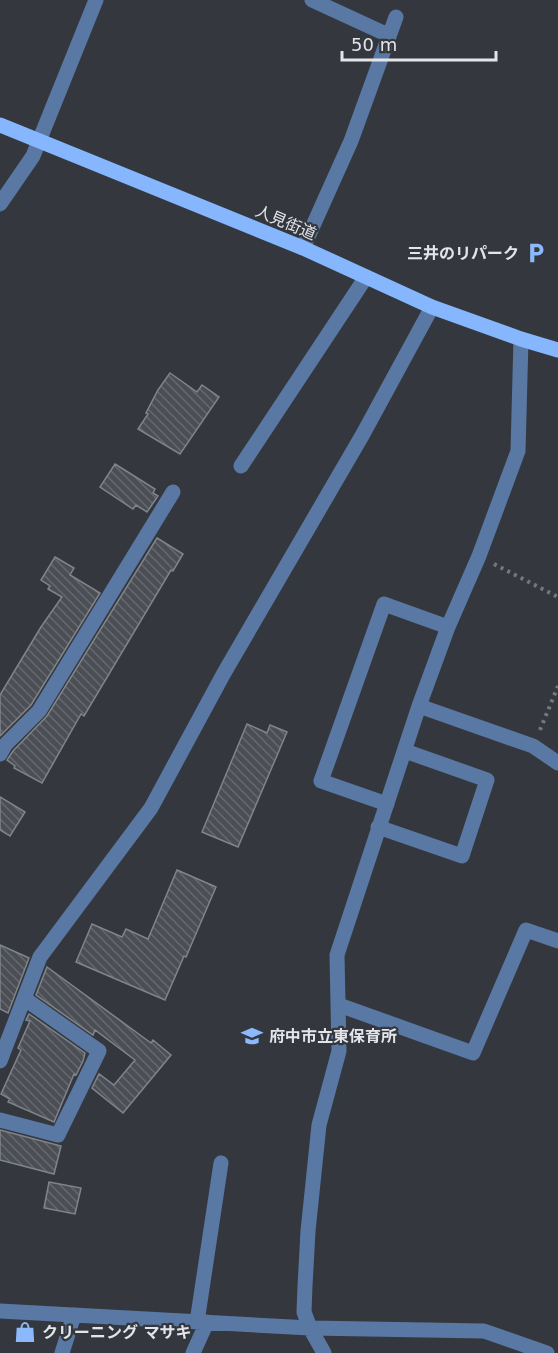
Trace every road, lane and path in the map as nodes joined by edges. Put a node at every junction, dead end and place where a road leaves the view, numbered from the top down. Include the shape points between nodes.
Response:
1 (96, 0) edge
2 (312, 0) edge
3 (396, 17) dead end
4 (388, 35) junction
5 (0, 125) edge
6 (39, 141) junction
7 (0, 204) edge
8 (303, 248) junction
9 (366, 277) junction
10 (432, 307) junction
11 (521, 339) junction
12 (558, 350) edge
13 (241, 466) dead end
14 (173, 492) dead end
15 (480, 556) junction
16 (558, 597) edge
17 (448, 627) junction
18 (558, 686) edge
19 (419, 706) junction
20 (533, 746) junction
21 (405, 751) junction
22 (0, 754) edge
23 (558, 763) edge
24 (387, 804) junction
25 (378, 827) junction
26 (558, 941) edge
27 (25, 999) junction
28 (339, 1005) junction
29 (0, 1062) edge
30 (0, 1120) edge
31 (221, 1163) dead end
32 (0, 1311) edge
33 (74, 1315) junction
34 (202, 1322) junction
35 (310, 1328) junction
36 (62, 1353) edge
37 (193, 1353) edge
38 (324, 1353) edge
39 (547, 1353) edge

1 - 6 street
2 - 4 street
3 - 4 street
4 - 8 street via 351,141
5 - 6 main road, 人見街道
6 - 7 street
6 - 8 main road, 人見街道
8 - 9 main road, 人見街道
9 - 10 main road, 人見街道
9 - 13 street
10 - 11 main road, 人見街道
10 - 27 street via 224,672 152,808 40,957
11 - 12 main road, 人見街道
11 - 15 street via 518,451
14 - 22 street via 39,711
15 - 16 path
15 - 17 street
17 - 19 street
17 - 24 street via 384,604 321,780
18 - 20 path
19 - 20 street
19 - 21 street
20 - 23 street
21 - 24 street
21 - 25 street via 488,780 462,856
24 - 25 street
25 - 28 street via 337,955
26 - 28 street via 526,930 473,1053
27 - 29 street
27 - 30 street via 99,1051 58,1135
28 - 35 street via 339,1051 320,1125 308,1230 304,1312
31 - 34 street
32 - 33 street
33 - 34 street
33 - 36 street
34 - 35 street
34 - 37 street
35 - 38 street
35 - 39 street via 484,1331

